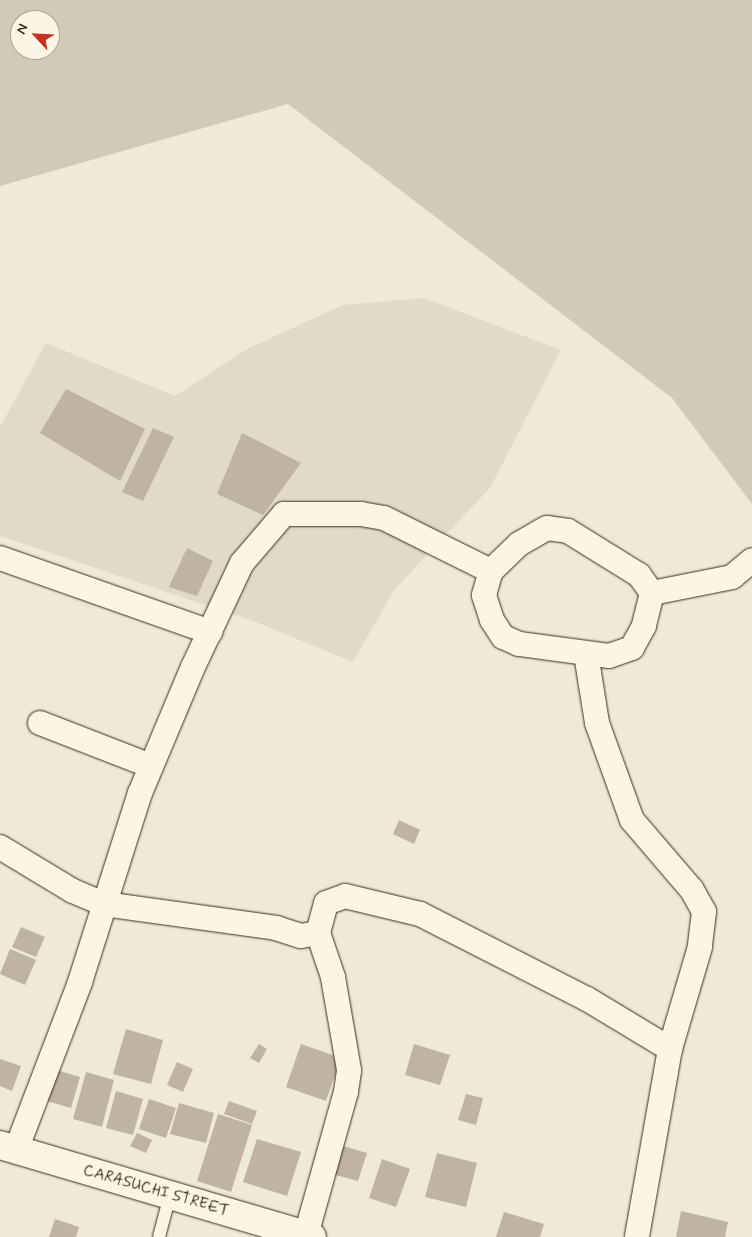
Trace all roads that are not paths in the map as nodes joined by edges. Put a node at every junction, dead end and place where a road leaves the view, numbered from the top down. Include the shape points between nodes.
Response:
1 (0, 558) edge
2 (752, 560) edge
3 (490, 571) junction
4 (652, 593) junction
5 (210, 632) junction
6 (586, 654) junction
7 (40, 723) dead end
8 (151, 766) junction
9 (0, 847) edge
10 (104, 904) junction
11 (318, 933) junction
12 (670, 1048) junction
13 (8, 1147) edge
14 (170, 1195) junction
15 (309, 1236) edge
16 (159, 1237) edge
17 (637, 1237) edge

1 - 5 street
2 - 4 street via 732,576
3 - 4 street via 519,544 547,528 568,531 639,575
3 - 5 street via 384,518 361,514 284,514 242,563
3 - 6 street via 484,595 492,620 503,637 519,644
4 - 6 street via 644,626 632,648 609,656
5 - 8 street
6 - 12 street via 597,722 632,820 692,890 704,912 700,948
7 - 8 street
8 - 10 street
9 - 10 street via 73,891
10 - 11 street via 276,928 301,936
10 - 13 street via 80,982
11 - 12 street via 326,903 346,896 420,914 587,999
11 - 15 street via 333,977 350,1070
12 - 17 street
13 - 14 street, CARASUCHI STREET
14 - 15 street, CARASUCHI STREET
14 - 16 lane

